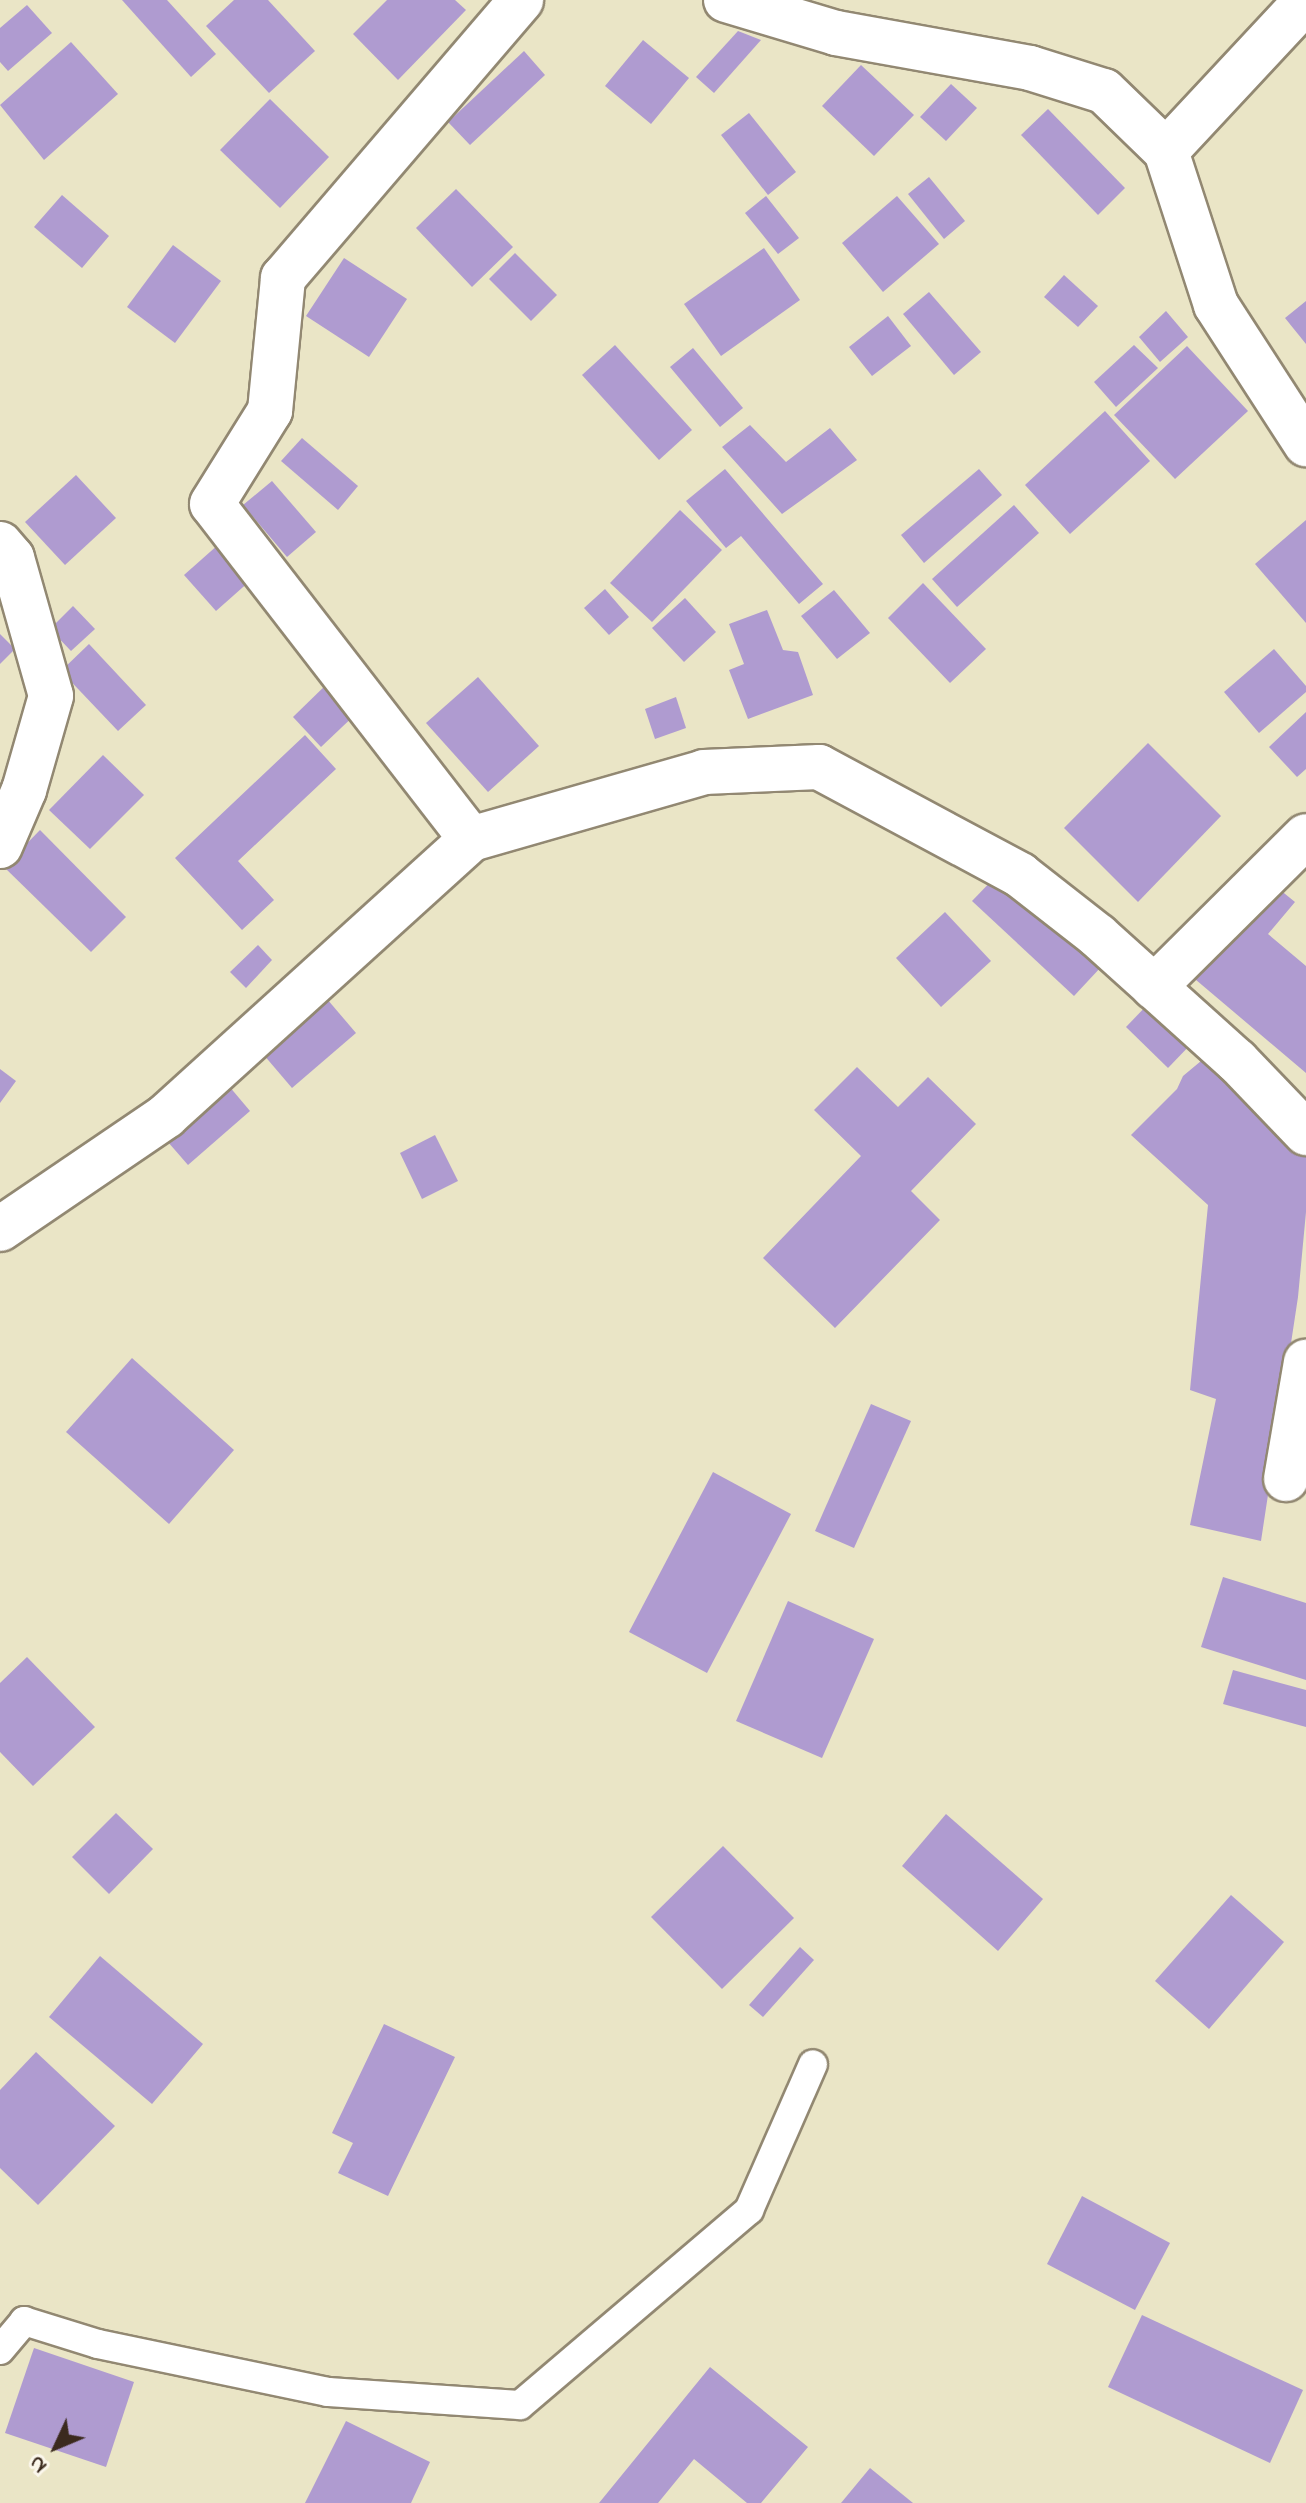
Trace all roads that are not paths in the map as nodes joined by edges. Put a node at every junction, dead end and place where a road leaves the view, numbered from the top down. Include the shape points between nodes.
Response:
1 (521, 0) edge
2 (726, 0) edge
3 (1306, 1) edge
4 (1166, 151) junction
5 (1306, 444) edge
6 (0, 544) edge
7 (1306, 836) edge
8 (471, 839) junction
9 (0, 846) edge
10 (1154, 987) junction
11 (1306, 1133) edge
12 (0, 1229) edge
13 (1306, 1362) edge
14 (1286, 1479) dead end
15 (813, 2064) dead end
16 (0, 2350) edge

1 - 8 street via 283,278 270,411 212,504
2 - 4 street via 836,33 1030,68 1104,91
3 - 4 street
4 - 5 street via 1216,305
6 - 9 street via 12,558 51,696 24,790
7 - 10 street
8 - 10 street via 704,772 819,767 1020,875
8 - 12 street via 166,1116
10 - 11 street via 1237,1061
13 - 14 street
15 - 16 lane via 749,2210 520,2405 328,2392 98,2344 24,2321

